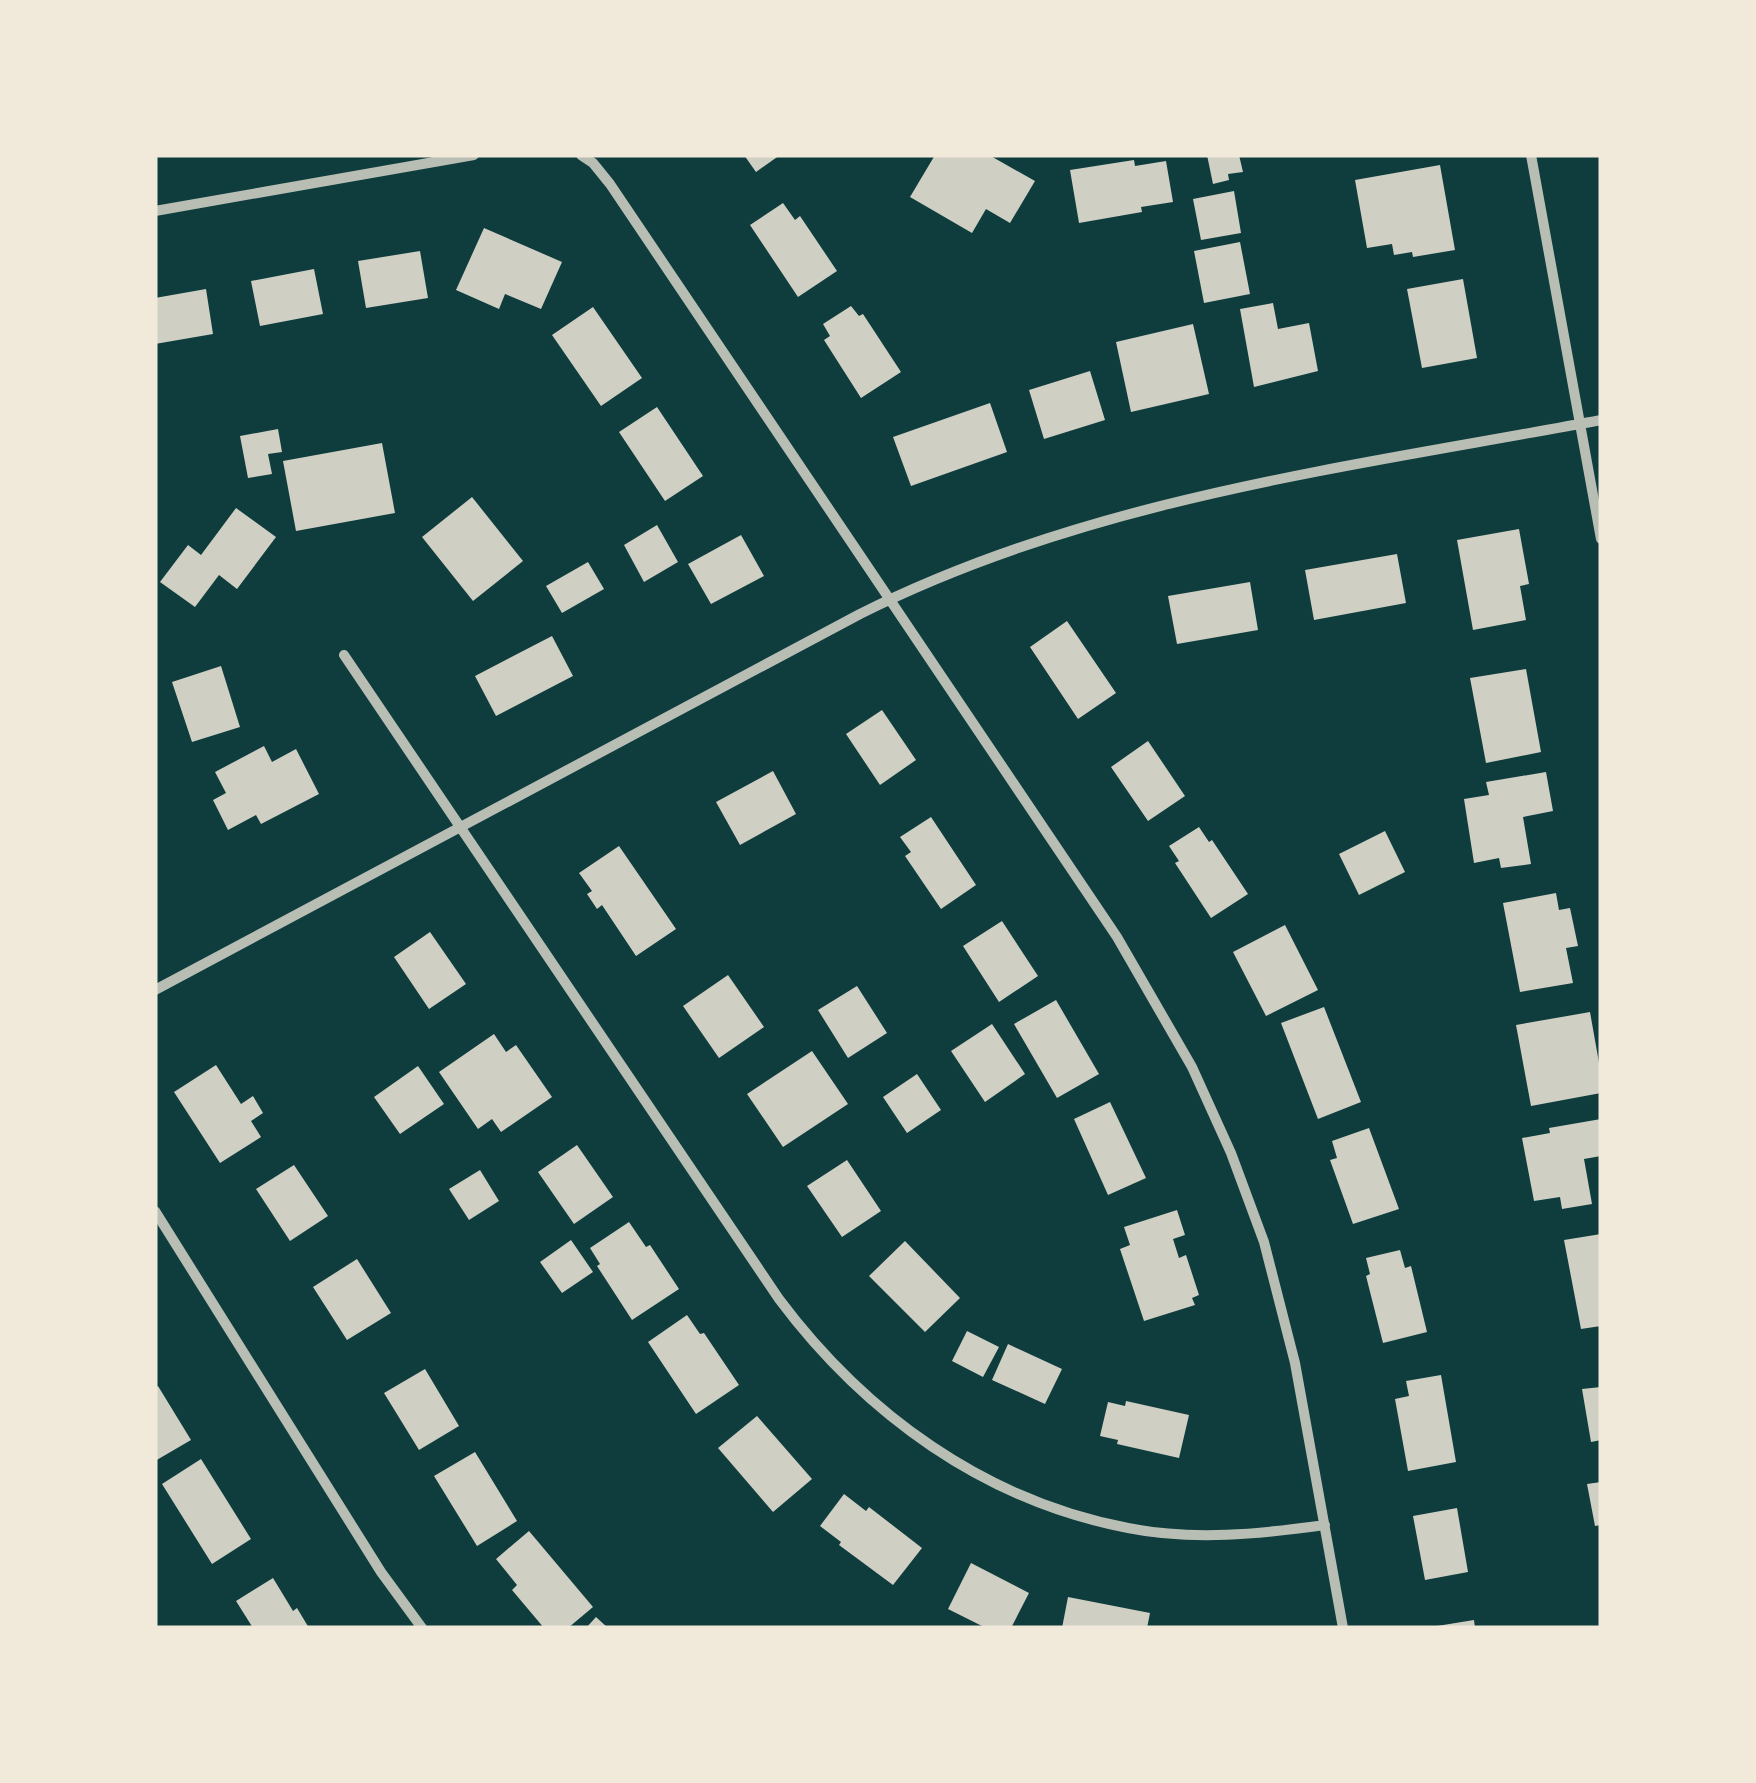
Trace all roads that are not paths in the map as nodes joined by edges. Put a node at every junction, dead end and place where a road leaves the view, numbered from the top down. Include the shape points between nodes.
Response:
1 (474, 155) edge
2 (581, 155) edge
3 (1531, 155) edge
4 (155, 211) edge
5 (1601, 420) edge
6 (1582, 424) junction
7 (1601, 539) edge
8 (890, 600) junction
9 (344, 654) dead end
10 (461, 828) junction
11 (155, 990) edge
12 (155, 1211) edge
13 (1325, 1525) junction
14 (422, 1628) edge
15 (1343, 1628) edge

1 - 4 street
2 - 8 street via 610,184
3 - 6 street
5 - 6 street
6 - 7 street
6 - 8 street via 1168,503 1066,531
8 - 10 street
8 - 13 street via 1117,937 1192,1067 1264,1242
9 - 10 street
10 - 11 street
10 - 13 street via 779,1299 868,1400 994,1485 1060,1511 1195,1535
12 - 14 street
13 - 15 street

